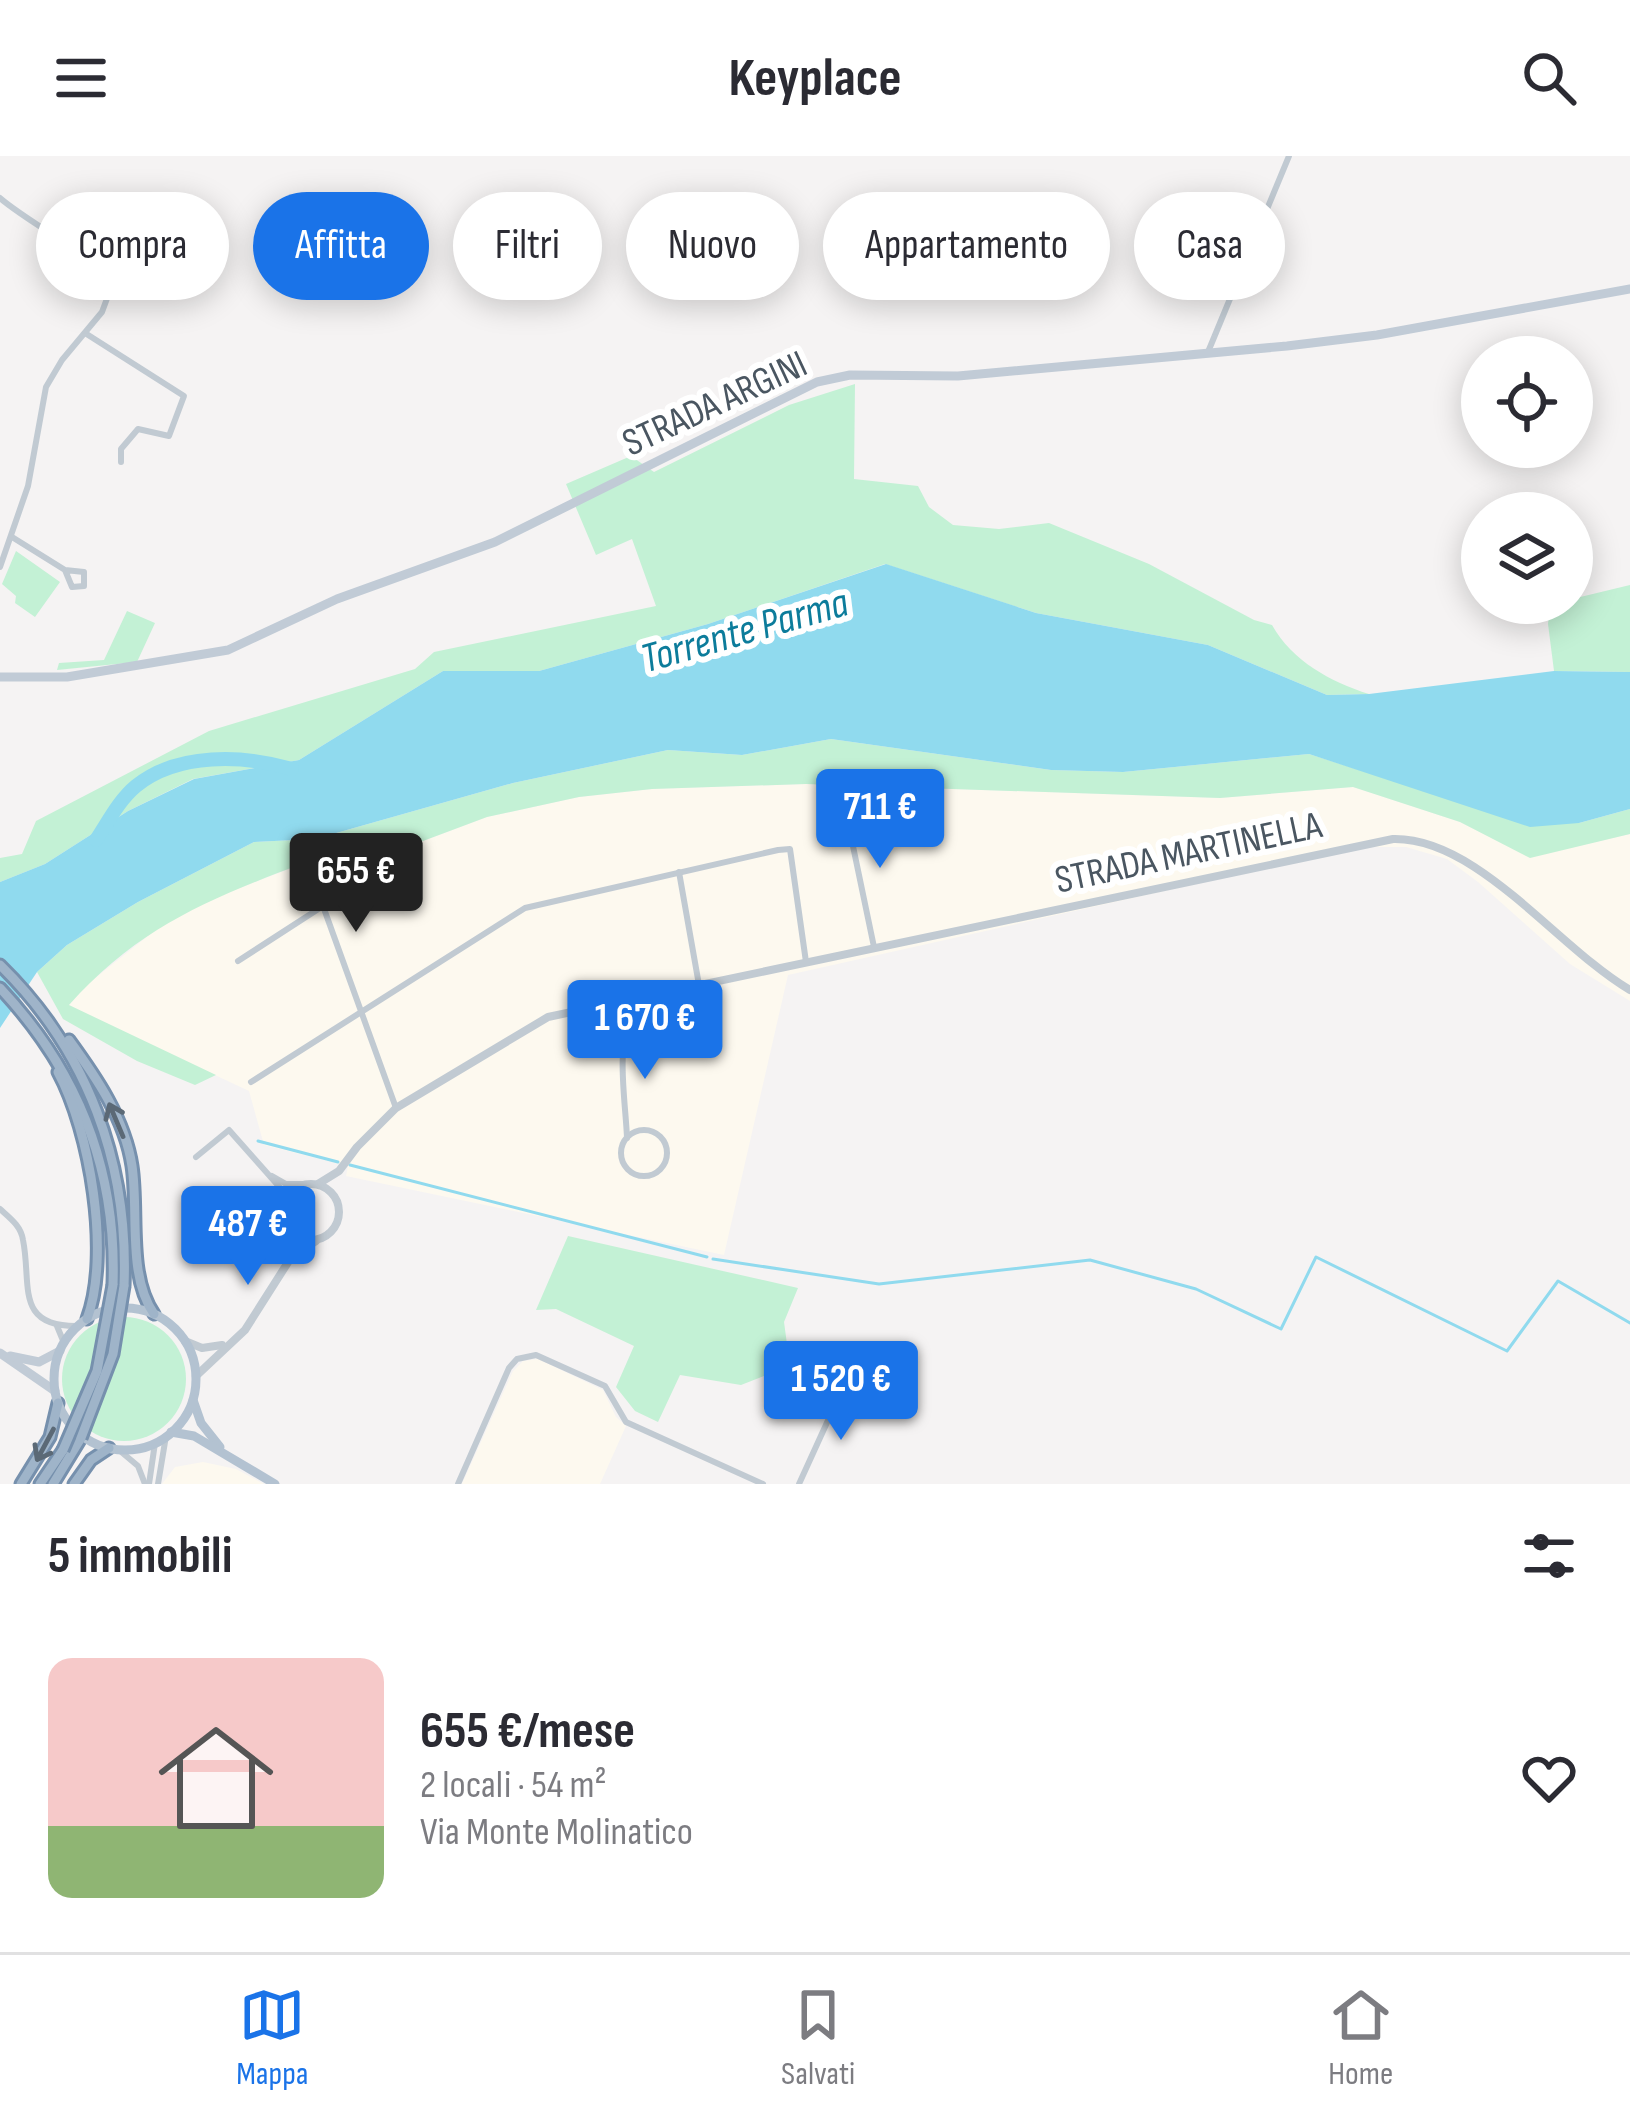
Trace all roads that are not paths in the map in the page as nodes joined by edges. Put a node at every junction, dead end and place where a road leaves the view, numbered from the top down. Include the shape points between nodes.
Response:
1 (1289, 156) edge
2 (0, 198) edge
3 (1630, 289) edge
4 (86, 333) junction
5 (1206, 355) junction
6 (122, 462) dead end
7 (12, 536) junction
8 (0, 567) edge
9 (65, 570) dead end
10 (0, 677) edge
11 (844, 803) dead end
12 (679, 872) junction
13 (874, 947) junction
14 (238, 961) dead end
15 (806, 962) junction
16 (0, 965) edge
17 (699, 985) junction
18 (0, 988) edge
19 (1630, 990) edge
20 (660, 994) junction
21 (620, 1001) junction
22 (578, 1010) junction
23 (362, 1013) junction
24 (44, 1015) junction
25 (630, 1020) junction
26 (28, 1021) junction
27 (614, 1023) junction
28 (624, 1046) junction
29 (251, 1082) dead end
30 (396, 1108) junction
31 (626, 1120) junction
32 (643, 1130) junction
33 (627, 1138) junction
34 (196, 1157) dead end
35 (339, 1171) junction
36 (269, 1174) junction
37 (304, 1184) junction
38 (318, 1184) junction
39 (335, 1197) junction
40 (283, 1206) junction
41 (0, 1209) edge
42 (292, 1234) junction
43 (316, 1240) junction
44 (292, 1256) junction
45 (118, 1286) junction
46 (154, 1314) junction
47 (82, 1322) junction
48 (57, 1326) junction
49 (185, 1341) junction
50 (229, 1343) junction
51 (62, 1347) junction
52 (196, 1376) junction
53 (845, 1383) dead end
54 (57, 1397) junction
55 (193, 1400) junction
56 (169, 1434) junction
57 (155, 1443) junction
58 (114, 1449) junction
59 (67, 1453) junction
60 (231, 1461) junction
61 (21, 1484) edge
62 (40, 1484) edge
63 (53, 1484) edge
64 (74, 1484) edge
65 (147, 1484) edge
66 (158, 1484) edge
67 (275, 1484) edge
68 (458, 1484) edge
69 (763, 1484) edge
70 (799, 1484) edge

1 - 5 street
2 - 4 street via 105,283 106,304
3 - 5 main road, STRADA ARGINI
4 - 6 street via 184,396 169,436 138,429 121,448
4 - 7 street via 44,392
5 - 10 main road, STRADA ARGINI via 817,382 495,542 337,599 224,652 68,677
7 - 8 street
7 - 9 street
11 - 13 street
12 - 15 street via 790,849
12 - 17 street
12 - 23 street via 525,908
13 - 15 street, STRADA MARTINELLA
13 - 19 street, STRADA MARTINELLA via 1408,838 1461,856
14 - 23 street via 323,906
15 - 17 street, STRADA MARTINELLA
16 - 24 highway
17 - 20 street, STRADA MARTINELLA
18 - 26 highway
20 - 21 street, STRADA MARTINELLA
20 - 25 street
21 - 22 street, STRADA MARTINELLA
21 - 25 street
21 - 27 street
22 - 27 street
22 - 30 street, STRADA MARTINELLA via 548,1017
23 - 29 street
23 - 30 street
24 - 45 highway via 85,1081 110,1147 121,1202
46 -> 24 highway via 142,1292 128,1148 91,1070
25 - 28 street
26 - 45 highway via 70,1080 103,1167
26 - 47 highway via 62,1079 94,1195 96,1289
27 - 28 street
28 - 31 street
30 - 35 street, STRADA MARTINELLA
31 - 32 street
31 - 33 street
32 - 33 street
32 - 33 street via 666,1147 654,1174 626,1167
34 - 36 street via 229,1130
35 - 38 street, STRADA MARTINELLA
35 - 39 street
36 - 37 street
36 - 40 street via 283,1191
37 - 38 street
37 - 40 street
38 - 39 street
39 - 43 street via 337,1224
40 - 42 street
41 - 48 street via 23,1238 32,1307
42 - 43 street
42 - 44 street
43 - 44 street
44 - 50 street
45 - 59 highway, bridge
45 - 59 highway, bridge via 113,1354 81,1438
46 - 47 main road via 120,1308
46 - 49 main road
47 - 48 street
47 - 51 main road
48 - 51 street
49 - 50 street via 202,1348
49 - 52 main road
50 - 52 street
51 - 54 main road
51 - 54 main road via 39,1362 0,1352
52 - 55 main road
53 - 70 street
54 - 58 main road via 78,1432
54 -> 61 highway via 50,1437
55 - 56 main road
55 - 60 main road
56 - 57 main road
56 - 60 main road via 194,1436
56 - 66 street
57 - 58 main road
57 - 65 street
58 - 64 highway via 91,1460
58 - 65 street
59 - 62 highway
59 - 63 highway
60 - 67 main road
68 - 69 street via 509,1368 536,1354 604,1386 626,1422

